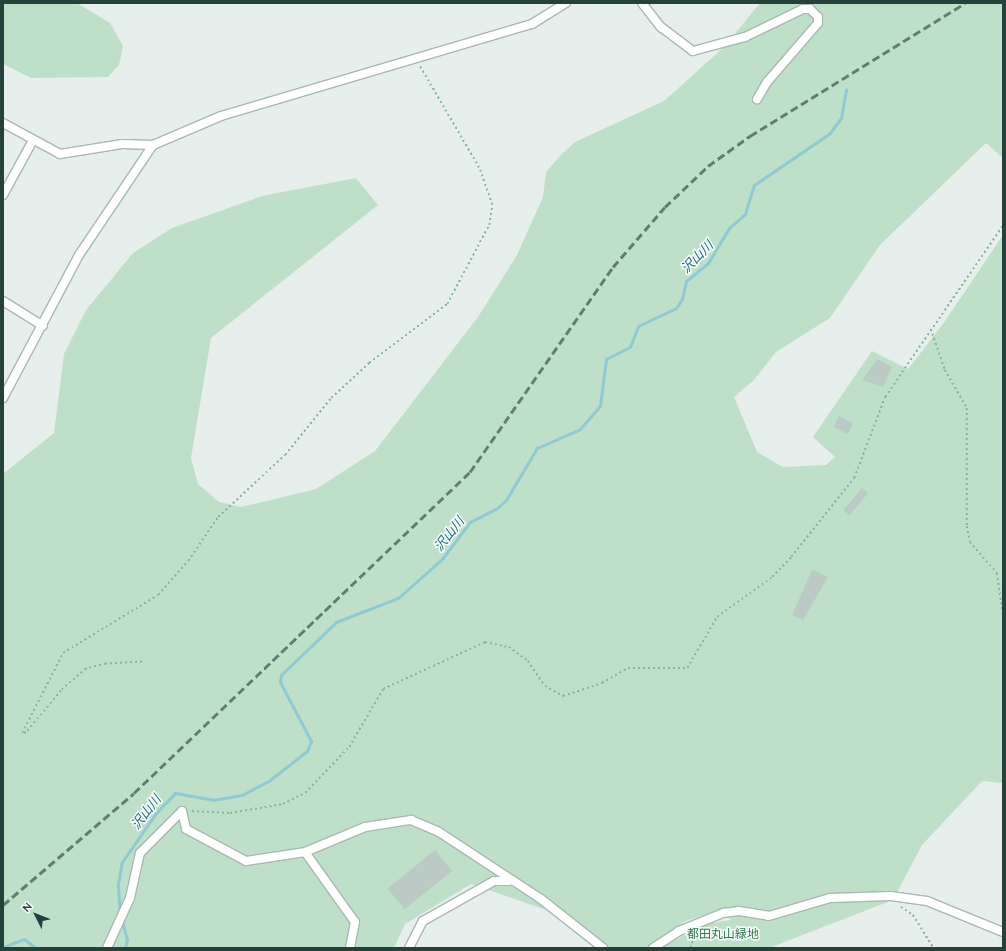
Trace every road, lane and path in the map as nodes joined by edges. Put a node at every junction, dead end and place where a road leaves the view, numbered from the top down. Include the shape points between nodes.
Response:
1 (566, 3) edge
2 (642, 3) edge
3 (413, 59) junction
4 (757, 99) dead end
5 (3, 123) edge
6 (32, 142) junction
7 (153, 145) junction
8 (3, 195) edge
9 (1003, 225) edge
10 (3, 301) edge
11 (43, 326) junction
12 (931, 329) junction
13 (3, 398) edge
14 (1003, 613) edge
15 (142, 662) dead end
16 (182, 811) junction
17 (305, 852) junction
18 (510, 881) junction
19 (891, 896) junction
20 (698, 927) dead end
21 (1003, 932) edge
22 (107, 948) edge
23 (350, 948) edge
24 (409, 948) edge
25 (603, 948) edge
26 (653, 948) edge
27 (690, 948) edge
28 (934, 948) edge

1 - 3 street via 532,24
2 - 4 street via 661,27 693,51 745,37 803,9 810,9 818,17 818,23
3 - 7 street via 210,120
3 - 15 path via 480,168 492,205 490,225 447,304 369,363 331,398 285,455 218,517 188,561 158,595 63,653 22,732 30,729 61,690 86,670 106,664
5 - 6 street
6 - 7 street via 60,154 122,144
6 - 8 street
7 - 11 street via 79,255
9 - 12 path
10 - 11 street
11 - 13 street
12 - 14 path via 945,370 967,408 966,526 970,542 997,573
12 - 16 path via 885,397 854,478 791,557 772,576 717,617 687,668 628,668 602,682 562,696 545,686 528,661 509,647 485,642 383,689 349,747 305,793 283,804 230,814
16 - 17 street via 186,829 241,860
16 - 22 street via 140,853 130,898
17 - 18 street via 365,827 411,820 439,832
17 - 23 street via 355,922
18 - 24 street via 494,881 423,921
18 - 25 street via 541,900
19 - 21 street via 938,904
19 - 26 street via 820,899 769,916 739,911 724,913 679,931
19 - 28 path via 895,904 912,915
20 - 27 path

